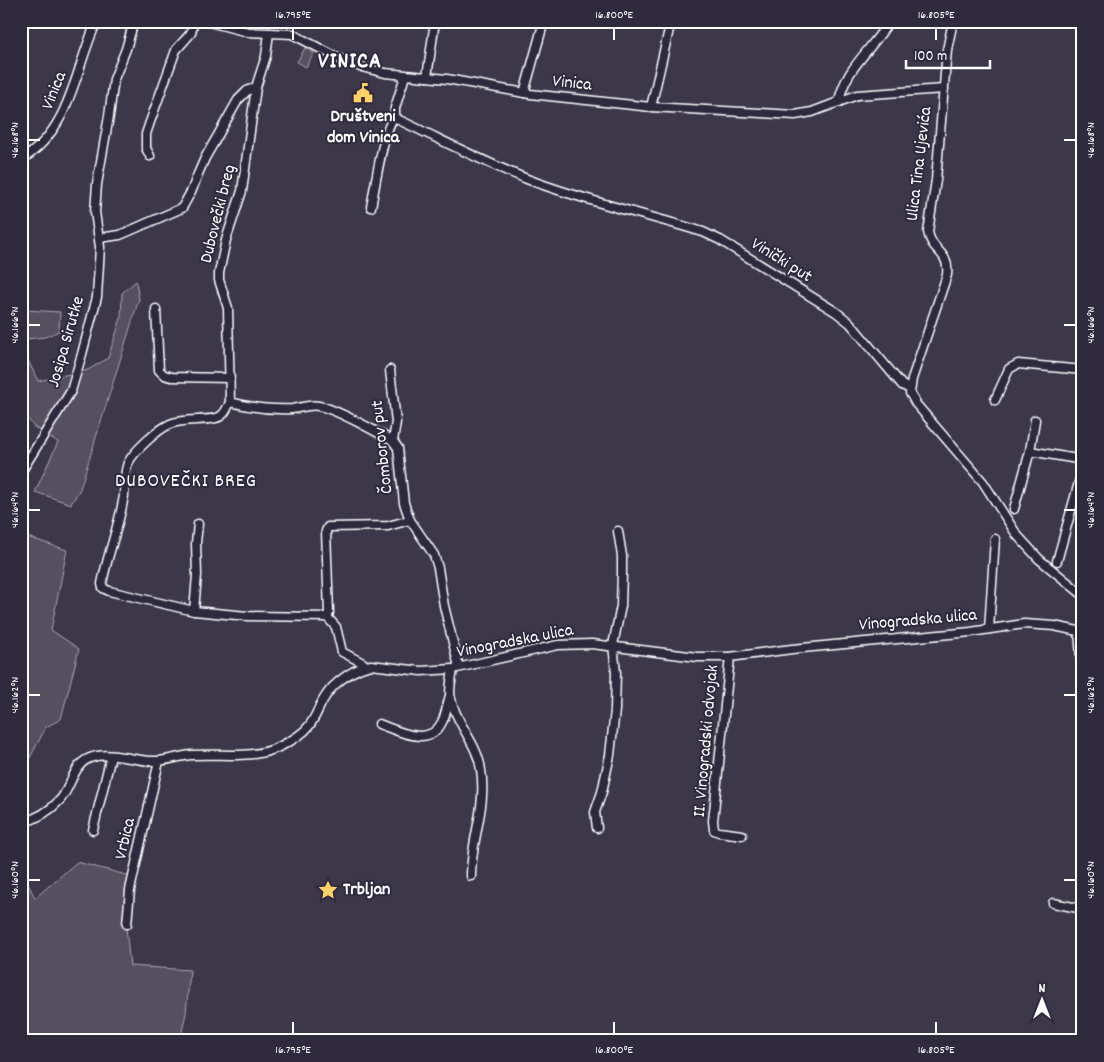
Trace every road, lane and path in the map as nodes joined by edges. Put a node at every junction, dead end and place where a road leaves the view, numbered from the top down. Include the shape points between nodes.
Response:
1 (97, 21) edge
2 (134, 21) edge
3 (194, 21) edge
4 (206, 21) edge
5 (435, 21) edge
6 (544, 21) edge
7 (671, 21) edge
8 (889, 21) edge
9 (952, 21) edge
10 (269, 33) junction
11 (406, 76) junction
12 (427, 77) junction
13 (256, 87) junction
14 (944, 89) junction
15 (524, 93) junction
16 (839, 102) junction
17 (651, 107) junction
18 (395, 116) junction
19 (150, 156) dead end
20 (21, 160) edge
21 (371, 207) dead end
22 (99, 238) junction
23 (156, 309) dead end
24 (390, 370) dead end
25 (1083, 370) edge
26 (230, 378) junction
27 (910, 389) junction
28 (995, 400) dead end
29 (230, 402) junction
30 (1035, 420) dead end
31 (393, 441) junction
32 (1030, 450) junction
33 (1083, 460) edge
34 (1083, 468) edge
35 (21, 472) edge
36 (1014, 509) dead end
37 (410, 520) junction
38 (198, 524) dead end
39 (618, 531) dead end
40 (995, 539) dead end
41 (1057, 561) dead end
42 (1083, 595) edge
43 (194, 611) junction
44 (327, 617) junction
45 (989, 629) junction
46 (1081, 632) edge
47 (613, 646) junction
48 (730, 657) junction
49 (366, 666) junction
50 (456, 668) junction
51 (1083, 684) edge
52 (450, 696) junction
53 (379, 724) dead end
54 (111, 756) junction
55 (159, 761) junction
56 (21, 822) edge
57 (596, 828) dead end
58 (93, 830) dead end
59 (742, 835) dead end
60 (471, 876) dead end
61 (1053, 903) dead end
62 (1083, 909) edge
63 (127, 924) dead end

1 - 20 street, Vinica via 65,111 42,144
2 - 22 street, Josipa Sirutke via 114,79 96,184 95,212
3 - 19 street via 191,33 176,50 146,134 146,148
4 - 10 street, Vinica via 248,32
5 - 12 street
6 - 15 street
7 - 17 street
8 - 16 street via 848,76 841,88
9 - 14 street, Ulica Tina Ujevića
10 - 11 street, Vinica via 299,37 337,58 376,72
10 - 13 street, Dubovečki breg
11 - 12 street, Vinica
11 - 18 street
12 - 15 street, Vinica
13 - 22 street, Dubovečki breg via 238,100 205,158 182,208 120,235
13 - 26 street, Dubovečki breg via 242,191 219,273 228,308
14 - 16 street, Vinica via 866,94
14 - 27 street, Ulica Tina Ujevića via 928,232 929,240 949,265
15 - 17 street, Vinica
16 - 17 street, Vinica via 812,112 795,114
18 - 21 street via 390,122 382,150
18 - 27 street, Vinički put via 487,163 529,180 703,232 720,240 836,312 902,385
22 - 35 street, Josipa Sirutke via 96,297 70,391
23 - 26 street via 159,370 165,376
24 - 31 street, Čomborov put via 396,422
25 - 28 street via 1018,364 1008,369
26 - 29 street, Dubovečki breg
27 - 42 street, Vinički put via 916,404 983,482 1017,535 1039,559
29 - 31 street via 284,409 310,405 327,408
29 - 43 street via 218,418 188,419 170,424 131,457 125,473 124,499 102,584 102,588 109,592
30 - 32 street
31 - 37 street, Čomborov put via 398,448 403,497
32 - 33 street
32 - 36 street
34 - 41 street
37 - 44 street via 388,526 328,528
37 - 50 street, Čomborov put via 434,555
38 - 43 street
39 - 47 street via 622,556 621,606
40 - 45 street
43 - 44 street via 247,616
44 - 49 street via 336,627 342,652
45 - 46 street, Vinogradska ulica via 1035,624
45 - 48 street, Vinogradska ulica
46 - 51 street, Vinogradska ulica
47 - 48 street, Vinogradska ulica via 697,657
47 - 50 street, Vinogradska ulica via 558,645
47 - 57 street via 615,710 610,755 595,812
48 - 59 street, II. Vinogradski odvojak via 713,821 714,830
49 - 50 street, Vinogradska ulica via 421,671
49 - 55 street via 342,679 325,697 308,728 280,747 252,755 192,755
50 - 52 street
52 - 53 street via 443,722 431,734 412,735
52 - 60 street via 481,767 483,799 472,853
54 - 55 street
54 - 56 street via 90,758 83,763 61,799 36,818
54 - 58 street
55 - 63 street, Vrbica via 130,890
61 - 62 street

